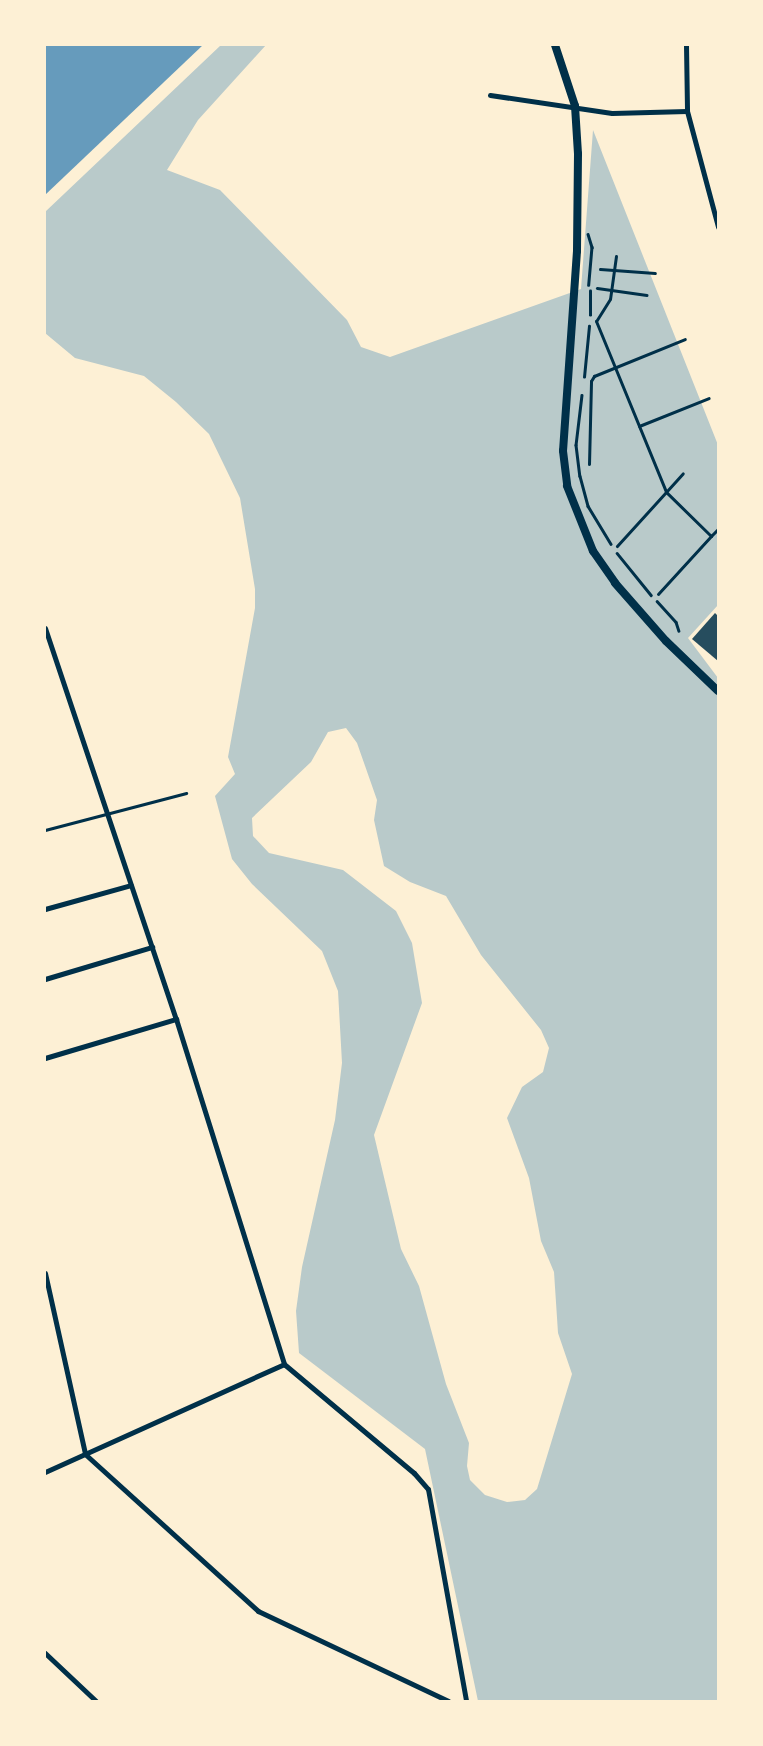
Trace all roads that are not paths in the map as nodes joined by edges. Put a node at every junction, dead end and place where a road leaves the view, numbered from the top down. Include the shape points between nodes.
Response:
1 (555, 45) edge
2 (686, 45) edge
3 (490, 95) dead end
4 (575, 106) junction
5 (687, 111) junction
6 (718, 228) edge
7 (616, 256) dead end
8 (600, 269) dead end
9 (614, 272) junction
10 (655, 273) dead end
11 (597, 288) dead end
12 (612, 290) junction
13 (647, 295) dead end
14 (685, 339) dead end
15 (615, 366) junction
16 (709, 398) dead end
17 (639, 426) junction
18 (589, 464) dead end
19 (683, 473) dead end
20 (666, 492) junction
21 (718, 529) edge
22 (711, 536) junction
23 (617, 546) dead end
24 (658, 594) dead end
25 (45, 628) edge
26 (718, 691) edge
27 (186, 793) dead end
28 (108, 813) junction
29 (45, 830) edge
30 (131, 885) junction
31 (45, 909) edge
32 (152, 947) junction
33 (45, 979) edge
34 (176, 1019) junction
35 (45, 1058) edge
36 (45, 1274) edge
37 (284, 1364) junction
38 (84, 1454) junction
39 (45, 1472) edge
40 (45, 1653) edge
41 (96, 1701) edge
42 (448, 1701) edge
43 (466, 1701) edge

1 - 4 street
2 - 5 street
3 - 4 street
4 - 5 street via 612,113
4 - 26 street via 577,251 563,451 567,486 593,550 615,584 666,641
5 - 6 street
7 - 9 lane
8 - 9 lane
9 - 10 lane
9 - 12 lane
11 - 12 lane
12 - 13 lane
12 - 15 lane via 596,321
14 - 15 lane
15 - 17 lane
15 - 18 lane via 598,373 591,381
16 - 17 lane
17 - 20 lane
19 - 20 lane
20 - 22 lane
20 - 23 lane
21 - 22 lane
22 - 24 lane
25 - 28 street
27 - 28 lane
28 - 29 lane
28 - 30 street
30 - 31 street
30 - 32 street
32 - 33 street
32 - 34 street
34 - 35 street
34 - 37 street
36 - 38 street
37 - 38 street
37 - 43 street via 414,1473 428,1489
38 - 39 street
38 - 42 street via 258,1611
40 - 41 street

